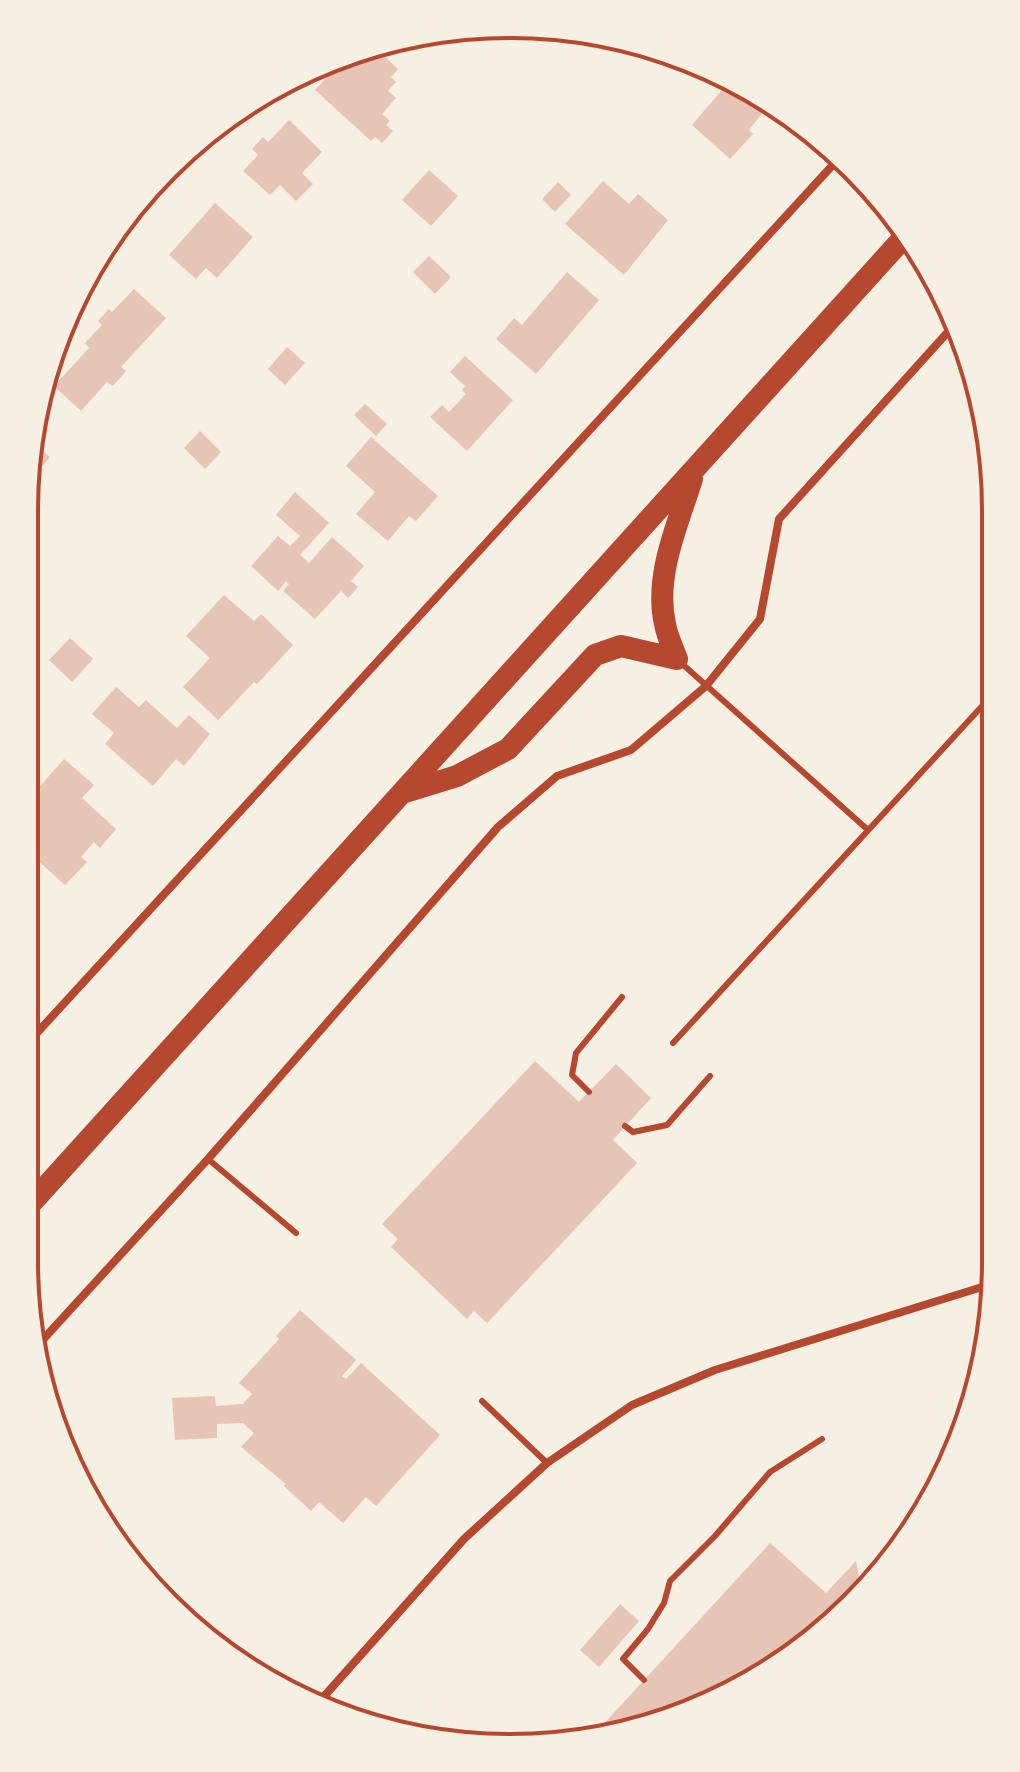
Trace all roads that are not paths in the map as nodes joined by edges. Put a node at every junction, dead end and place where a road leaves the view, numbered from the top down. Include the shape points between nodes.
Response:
1 (832, 165) edge
2 (899, 243) edge
3 (947, 333) edge
4 (694, 471) junction
5 (677, 659) junction
6 (706, 686) junction
7 (982, 706) edge
8 (401, 793) junction
9 (868, 830) junction
10 (622, 997) dead end
11 (38, 1032) edge
12 (673, 1043) dead end
13 (710, 1076) dead end
14 (589, 1092) dead end
15 (625, 1126) dead end
16 (208, 1159) junction
17 (38, 1195) edge
18 (296, 1233) dead end
19 (981, 1287) edge
20 (44, 1338) edge
21 (482, 1401) dead end
22 (822, 1439) dead end
23 (547, 1463) junction
24 (644, 1680) dead end
25 (324, 1696) edge

1 - 11 street
2 - 4 highway
3 - 6 street via 779,519 760,619
4 - 5 highway via 665,571 662,601
4 - 8 highway
5 - 6 lane
5 - 8 highway via 621,646 595,655 508,749 457,776
6 - 9 lane
6 - 16 street via 631,750 557,776 498,827
7 - 9 lane
8 - 17 highway
9 - 12 lane
10 - 14 lane via 576,1053 572,1075
13 - 15 lane via 667,1125 633,1132
16 - 18 lane
16 - 20 street
19 - 23 street via 715,1370 632,1405
21 - 23 lane
22 - 24 lane via 770,1472 670,1581 664,1603 623,1659
23 - 25 street via 464,1539

